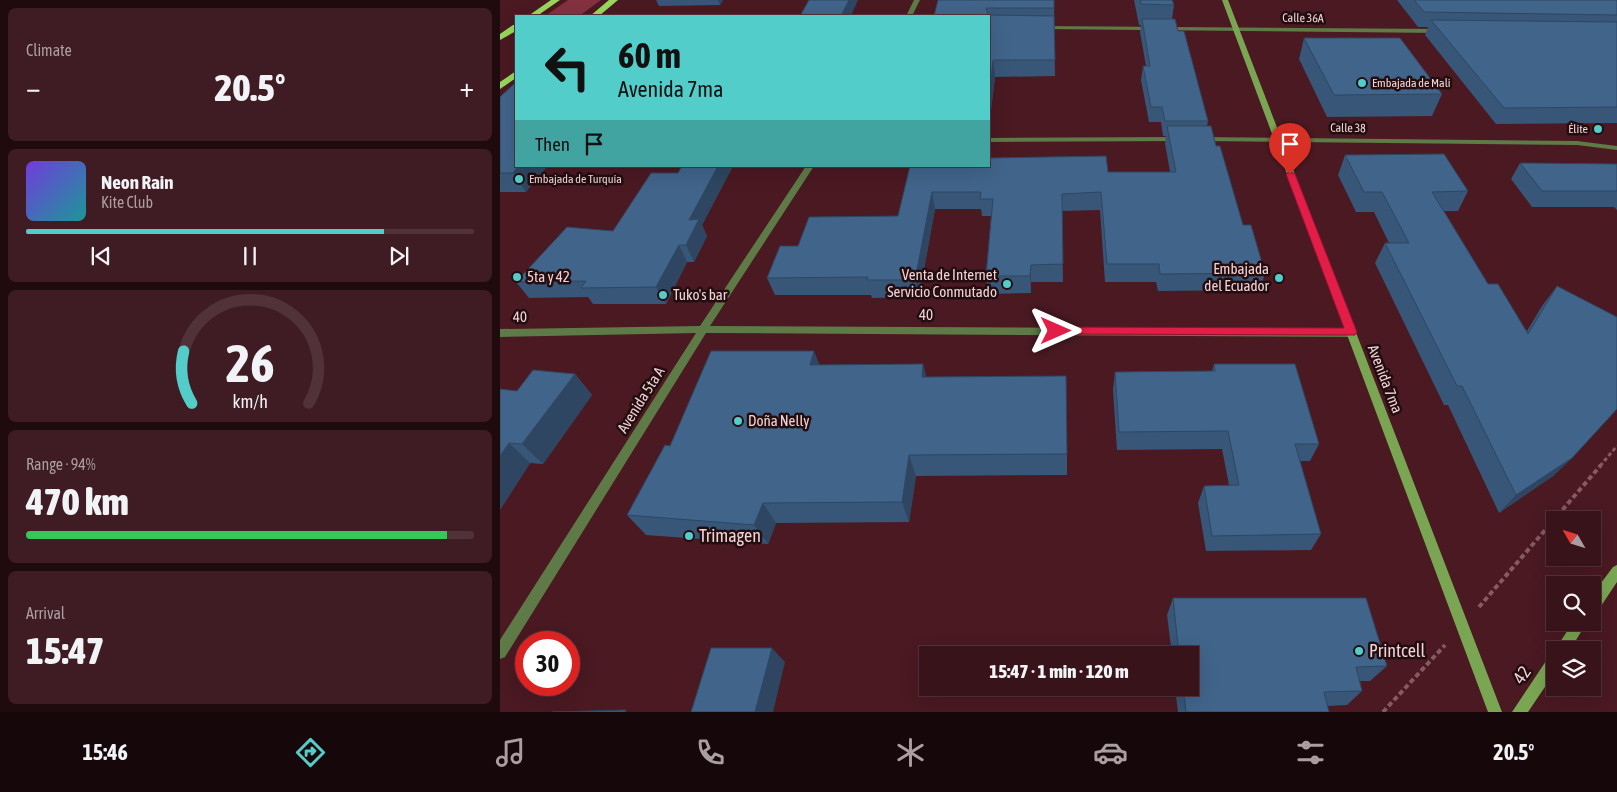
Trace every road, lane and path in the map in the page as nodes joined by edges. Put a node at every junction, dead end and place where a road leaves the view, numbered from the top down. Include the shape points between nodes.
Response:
1 (556, 0) edge
2 (614, 0) edge
3 (917, 0) edge
4 (1225, 0) edge
5 (534, 15) edge
6 (595, 15) edge
7 (910, 15) edge
8 (515, 28) edge
9 (1038, 28) edge
10 (1237, 29) junction
11 (1444, 31) edge
12 (500, 38) edge
13 (515, 75) edge
14 (500, 86) edge
15 (1277, 138) junction
16 (990, 140) edge
17 (1617, 148) edge
18 (809, 167) edge
19 (702, 329) junction
20 (1351, 332) junction
21 (500, 333) edge
22 (1617, 446) edge
23 (1617, 572) edge
24 (1601, 594) edge
25 (1462, 627) junction
26 (500, 652) edge
27 (1546, 673) edge
28 (1383, 712) edge
29 (1495, 712) edge
30 (1519, 712) edge

1 - 5 highway
2 - 6 highway
3 - 7 street
4 - 10 main road, Avenida 7ma
8 - 12 highway
9 - 10 street, Calle 36A
10 - 11 street, Calle 36A
10 - 15 main road, Avenida 7ma
13 - 14 highway
15 - 16 street, Calle 38
15 - 17 street, Calle 38 via 1577,143
15 - 20 main road, Avenida 7ma
18 - 19 street, Avenida 5ta A
19 - 20 street, 40
19 - 21 street, 40
19 - 26 street, Avenida 5ta A
20 - 25 main road, Avenida 7ma
22 - 25 path
23 - 24 main road
25 - 28 path
25 - 29 main road, Avenida 7ma
27 - 30 main road, 42

